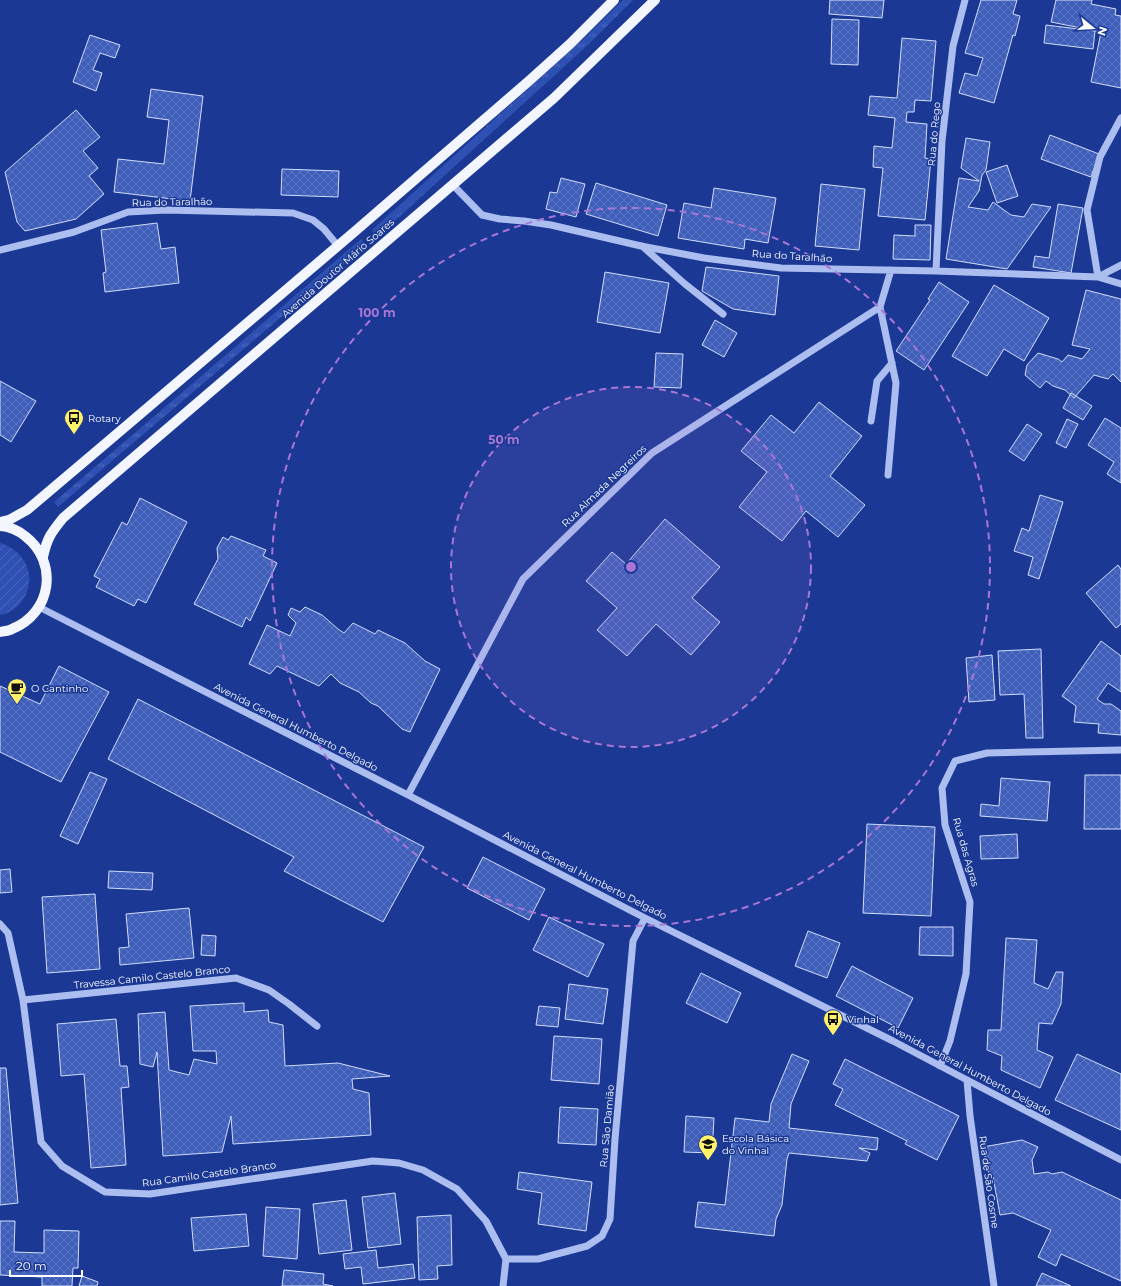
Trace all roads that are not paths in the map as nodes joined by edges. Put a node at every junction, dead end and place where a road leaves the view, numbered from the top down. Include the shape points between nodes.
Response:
1 (614, 0) edge
2 (655, 0) edge
3 (965, 0) edge
4 (1121, 118) edge
5 (453, 185) junction
6 (338, 246) junction
7 (641, 246) junction
8 (0, 250) edge
9 (1121, 264) edge
10 (891, 270) junction
11 (936, 271) junction
12 (1098, 278) junction
13 (1121, 284) edge
14 (880, 307) junction
15 (723, 314) dead end
16 (892, 363) junction
17 (872, 421) dead end
18 (888, 475) dead end
19 (0, 522) edge
20 (0, 526) edge
21 (43, 557) junction
22 (40, 607) junction
23 (0, 632) edge
24 (1121, 750) edge
25 (408, 795) junction
26 (645, 918) junction
27 (0, 924) edge
28 (22, 1000) junction
29 (317, 1026) dead end
30 (940, 1066) junction
31 (967, 1080) junction
32 (1121, 1160) edge
33 (506, 1259) junction
34 (503, 1286) edge
35 (994, 1286) edge

1 - 6 main road, Avenida Doutor Mário Soares via 530,80
2 - 5 main road, Avenida Doutor Mário Soares via 554,98
3 - 11 street, Rua do Rego via 953,46 942,141
4 - 12 street via 1100,157 1087,210
5 - 7 street, Rua do Taralhão via 482,215 551,225
5 - 21 main road, Avenida Doutor Mário Soares via 63,518 52,531
6 - 8 street, Rua do Taralhão via 313,220 293,213 166,210 128,212 74,232
6 - 19 main road, Avenida Doutor Mário Soares via 27,510
7 - 10 street, Rua do Taralhão via 704,258 781,268
7 - 15 street
9 - 12 street
10 - 11 street, Rua do Taralhão
10 - 14 street
11 - 12 street, Rua do Taralhão
12 - 13 street, Rua do Taralhão
14 - 16 street
14 - 25 street, Rua Almada Negreiros via 652,452 523,579
16 - 17 street via 877,381
16 - 18 street via 896,383
20 - 21 main road via 20,531 33,542
21 - 22 main road via 47,574 46,590
22 - 23 main road via 27,621 12,630
22 - 25 street, Avenida General Humberto Delgado
24 - 30 street, Rua das Agras via 987,752 955,761 942,788 945,825 970,902 966,974 950,1041
25 - 26 street, Avenida General Humberto Delgado
26 - 30 street, Avenida General Humberto Delgado
26 - 33 street, Rua São Damião via 633,941 610,1219 602,1236 587,1246 538,1259
27 - 28 street, Rua Camilo Castelo Branco via 8,933
28 - 29 street, Travessa Camilo Castelo Branco via 236,978 269,990
28 - 33 street, Rua Camilo Castelo Branco via 41,1142 62,1166 105,1192 150,1194 373,1161 399,1163 423,1170 457,1189 486,1221
30 - 31 street, Avenida General Humberto Delgado
31 - 32 street, Avenida General Humberto Delgado
31 - 35 street, Rua de São Cosme
33 - 34 street

